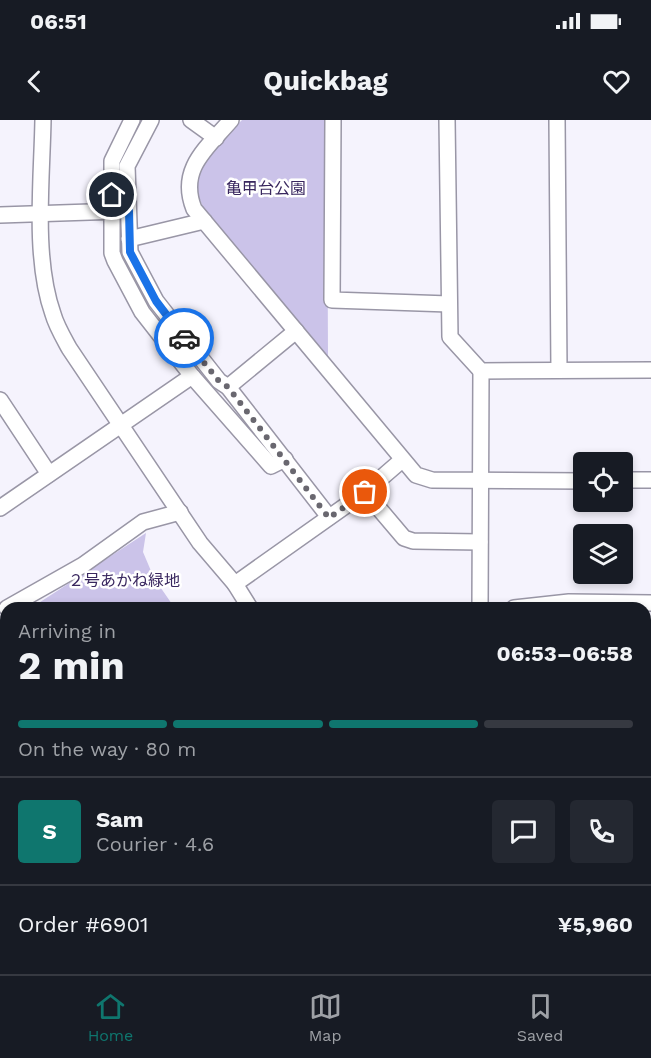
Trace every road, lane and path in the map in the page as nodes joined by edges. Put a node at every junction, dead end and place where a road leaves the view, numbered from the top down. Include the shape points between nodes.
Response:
1 (43, 120) edge
2 (132, 120) edge
3 (151, 120) edge
4 (191, 120) edge
5 (231, 120) edge
6 (333, 120) edge
7 (447, 120) edge
8 (557, 120) edge
9 (216, 138) junction
10 (112, 211) junction
11 (129, 211) junction
12 (42, 214) junction
13 (0, 215) edge
14 (204, 221) junction
15 (129, 239) junction
16 (449, 304) junction
17 (296, 331) junction
18 (559, 370) junction
19 (651, 370) edge
20 (481, 372) junction
21 (192, 376) junction
22 (228, 387) junction
23 (1, 406) edge
24 (122, 425) junction
25 (285, 459) junction
26 (402, 460) junction
27 (49, 474) junction
28 (633, 480) edge
29 (651, 480) edge
30 (481, 481) junction
31 (573, 481) edge
32 (365, 492) junction
33 (0, 508) edge
34 (180, 512) junction
35 (329, 518) junction
36 (480, 542) junction
37 (235, 584) junction
38 (17, 602) edge
39 (246, 602) edge
40 (480, 602) edge

1 - 12 street
2 - 10 street via 111,161
3 - 11 street via 127,166
4 - 9 street
5 - 9 street
6 - 16 street via 332,300
7 - 16 street
8 - 18 street
9 - 14 street via 194,164 190,175 190,198
10 - 11 street
10 - 12 street
10 - 21 street via 115,261 142,312
11 - 15 street
12 - 13 street
12 - 24 street via 41,253 53,315 69,348
14 - 15 street
14 - 17 street
15 - 22 street via 130,252 156,301 219,381
16 - 20 street via 450,338
17 - 22 street
17 - 26 street
18 - 19 street
18 - 20 street
20 - 30 street
21 - 24 street
21 - 25 street via 271,466
22 - 25 street
23 - 27 street
24 - 27 street
24 - 34 street
25 - 35 street
26 - 30 street via 416,476
26 - 32 street
27 - 33 street
28 - 29 street
30 - 31 street
30 - 36 street
32 - 35 street
32 - 36 street via 404,538
34 - 37 street
34 - 38 street via 143,522 82,565
35 - 37 street
36 - 40 street
37 - 39 street

